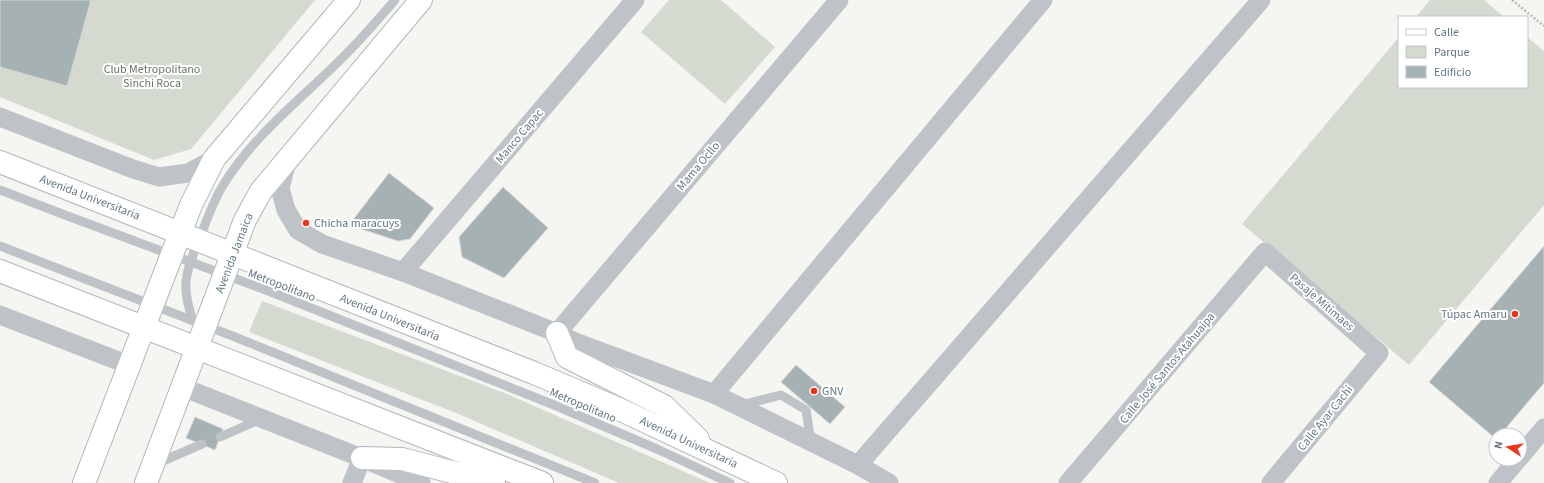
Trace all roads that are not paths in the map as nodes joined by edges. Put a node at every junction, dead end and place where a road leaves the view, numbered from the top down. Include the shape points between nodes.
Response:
1 (349, 0) edge
2 (395, 0) edge
3 (421, 0) edge
4 (635, 0) edge
5 (839, 0) edge
6 (1043, 0) edge
7 (1261, 0) edge
8 (0, 117) edge
9 (288, 158) junction
10 (214, 159) junction
11 (0, 162) edge
12 (0, 190) edge
13 (190, 236) junction
14 (0, 246) edge
15 (1265, 252) joint
16 (233, 254) junction
17 (181, 259) junction
18 (0, 271) edge
19 (403, 272) junction
20 (224, 275) junction
21 (152, 306) junction
22 (0, 315) edge
23 (199, 324) junction
24 (144, 328) junction
25 (556, 333) junction
26 (198, 348) junction
27 (1379, 352) joint
28 (129, 365) junction
29 (182, 388) junction
30 (714, 394) junction
31 (738, 405) junction
32 (261, 419) junction
33 (1544, 428) edge
34 (220, 437) dead end
35 (811, 442) junction
36 (202, 444) dead end
37 (1528, 447) edge
38 (711, 451) junction
39 (362, 458) junction
40 (858, 465) junction
41 (1511, 467) edge
42 (149, 474) edge
43 (84, 483) edge
44 (352, 483) edge
45 (421, 483) edge
46 (494, 483) edge
47 (542, 483) edge
48 (595, 483) edge
49 (730, 483) edge
50 (776, 483) edge
51 (889, 483) edge
52 (1068, 483) edge
53 (1271, 483) edge
54 (1498, 483) edge

1 - 10 main road
2 - 13 lane via 351,50 255,142 222,187 210,212
3 - 9 main road, Avenida Jamaica
4 - 19 street, Manco Capac
5 - 25 street, Mama Ocllo
6 - 30 street
7 - 40 street
8 - 10 street via 160,177 188,173
9 - 16 main road, Avenida Jamaica via 261,191 245,220
9 - 19 street via 280,188 286,210 298,230 322,244
10 - 13 main road via 193,199
11 - 13 main road, Avenida Universitaria
12 - 17 lane, Metropolitano
13 - 16 main road, Avenida Universitaria
13 - 17 main road
14 - 21 lane
15 - 27 street, Pasaje Mitimaes
15 - 52 street, Calle José Santos Atahuaipa
16 - 20 main road, Avenida Jamaica
16 - 38 main road, Avenida Universitaria via 541,376
17 - 20 lane, Metropolitano
17 - 21 main road
17 - 23 lane via 187,306
18 - 24 main road
19 - 25 street
20 - 23 main road, Avenida Jamaica
20 - 49 lane, Metropolitano via 554,405 657,448
21 - 23 lane
21 - 24 main road
22 - 28 street
23 - 26 main road, Avenida Jamaica
23 - 48 lane
24 - 26 main road
24 - 28 main road
25 - 30 street
25 - 38 main road via 568,357 664,406
26 - 29 main road, Avenida Jamaica
26 - 47 main road
27 - 53 street, Calle Ayar Cachi
28 - 43 main road
29 - 32 street
29 - 42 main road, Avenida Jamaica
30 - 31 street
31 - 35 street
31 - 35 lane via 781,395 806,410
32 - 34 lane
32 - 39 street
33 - 37 street
35 - 40 street
36 - 42 lane
38 - 50 main road, Avenida Universitaria
39 - 44 street
39 - 45 street
39 - 46 main road via 402,459
40 - 51 street
41 - 54 street

